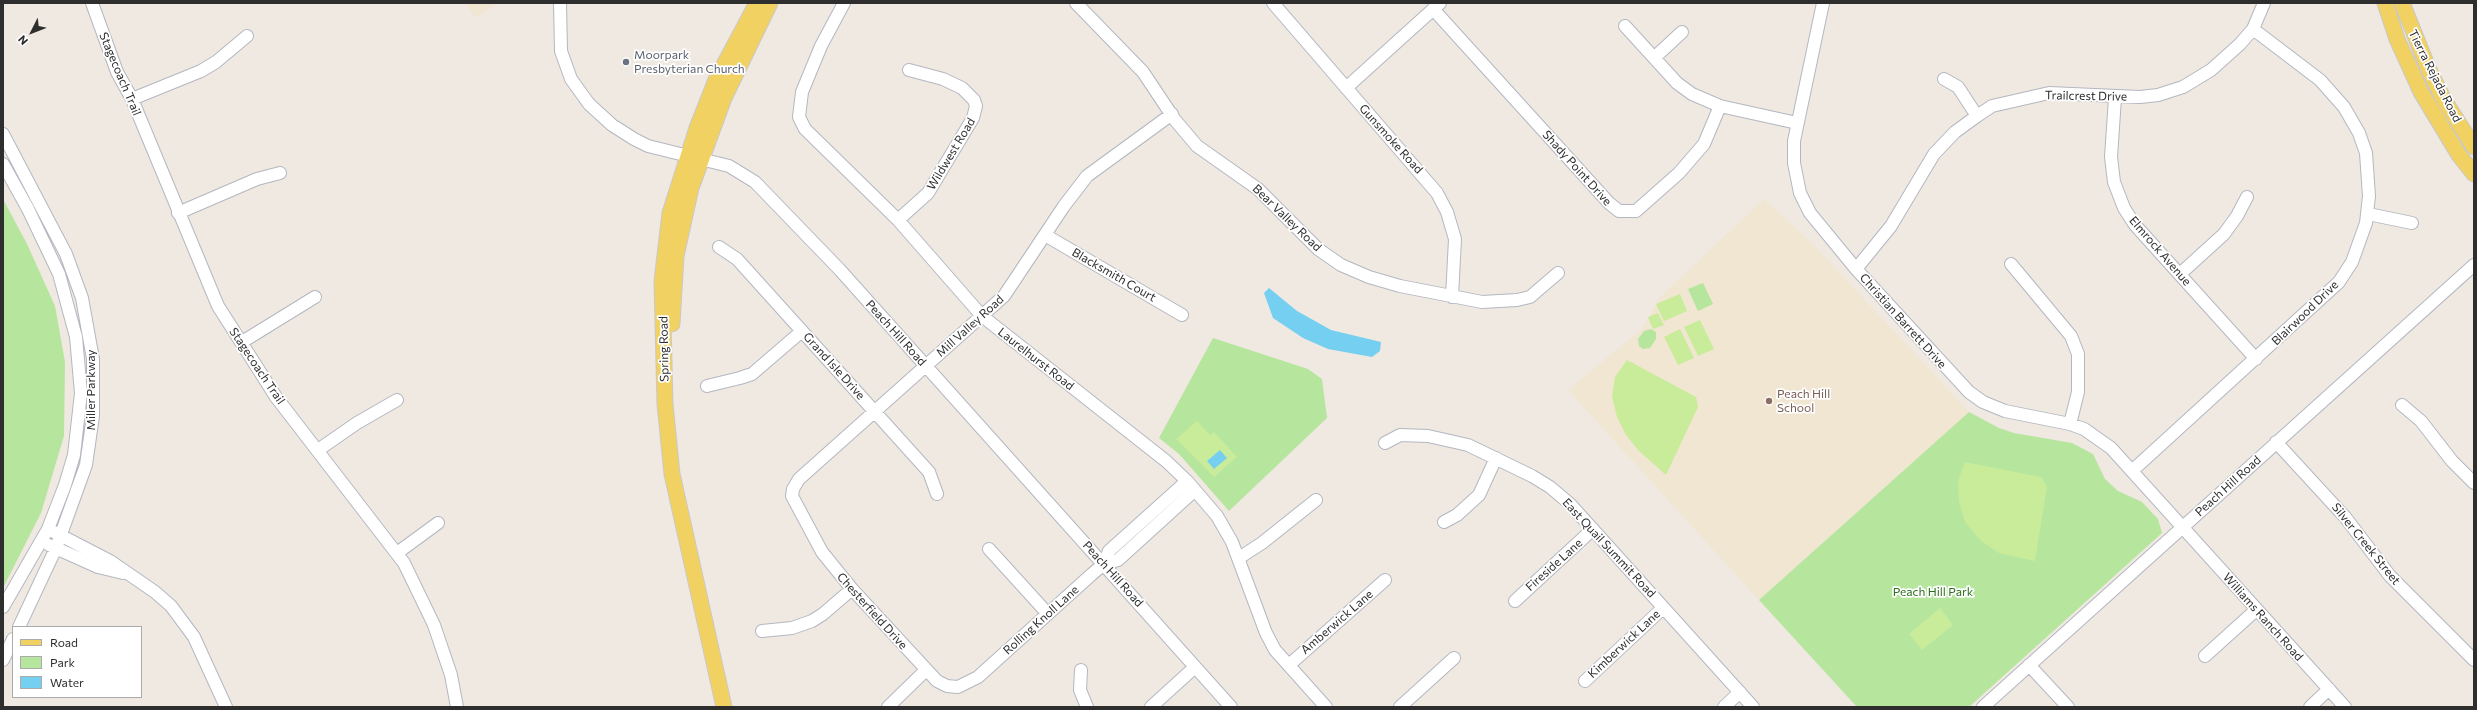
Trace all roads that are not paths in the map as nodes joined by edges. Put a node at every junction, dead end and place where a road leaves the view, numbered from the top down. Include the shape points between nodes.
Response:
1 (92, 3) edge
2 (560, 3) edge
3 (757, 3) edge
4 (770, 3) edge
5 (844, 3) edge
6 (1076, 3) edge
7 (1273, 3) edge
8 (1823, 3) edge
9 (2264, 3) edge
10 (2385, 3) edge
11 (2402, 3) edge
12 (1436, 6) edge
13 (1625, 26) dead end
14 (2253, 29) junction
15 (1682, 32) dead end
16 (247, 36) dead end
17 (1654, 58) junction
18 (909, 70) dead end
19 (1944, 79) dead end
20 (1346, 88) junction
21 (2115, 98) junction
22 (132, 99) junction
23 (1720, 106) junction
24 (1172, 114) junction
25 (1977, 116) junction
26 (1797, 123) junction
27 (3, 134) edge
28 (2474, 147) edge
29 (694, 156) junction
30 (3, 164) edge
31 (280, 173) dead end
32 (2474, 174) edge
33 (2247, 196) dead end
34 (178, 213) junction
35 (2368, 214) junction
36 (898, 220) junction
37 (2412, 223) dead end
38 (1045, 235) junction
39 (719, 247) dead end
40 (2011, 264) dead end
41 (2474, 265) edge
42 (1856, 269) junction
43 (1558, 273) dead end
44 (2180, 274) junction
45 (315, 297) dead end
46 (1452, 297) junction
47 (1182, 315) dead end
48 (982, 316) junction
49 (802, 331) junction
50 (242, 342) junction
51 (2256, 359) junction
52 (926, 366) junction
53 (706, 386) dead end
54 (397, 400) dead end
55 (2402, 404) dead end
56 (875, 412) junction
57 (2070, 424) junction
58 (2276, 442) junction
59 (1385, 443) dead end
60 (318, 450) junction
61 (1496, 458) junction
62 (2133, 470) junction
63 (1187, 481) junction
64 (2474, 482) edge
65 (1195, 490) junction
66 (937, 494) dead end
67 (792, 496) joint
68 (1316, 500) dead end
69 (1444, 522) dead end
70 (438, 523) dead end
71 (2181, 528) junction
72 (48, 529) junction
73 (1593, 529) junction
74 (61, 535) junction
75 (41, 542) junction
76 (56, 548) junction
77 (989, 549) dead end
78 (397, 553) junction
79 (1239, 558) junction
80 (1104, 564) junction
81 (124, 573) junction
82 (1385, 580) dead end
83 (852, 589) junction
84 (1515, 601) dead end
85 (3, 607) edge
86 (1663, 608) junction
87 (2256, 610) junction
88 (1048, 614) junction
89 (19, 626) edge
90 (762, 631) dead end
91 (12, 641) edge
92 (2205, 656) dead end
93 (1454, 658) dead end
94 (3, 660) edge
95 (2474, 660) edge
96 (1289, 665) junction
97 (2029, 665) junction
98 (1195, 667) junction
99 (926, 670) junction
100 (1081, 670) dead end
101 (978, 677) joint
102 (1585, 681) dead end
103 (2329, 689) junction
104 (1740, 692) junction
105 (226, 707) edge
106 (457, 707) edge
107 (724, 707) edge
108 (731, 707) edge
109 (888, 707) edge
110 (1087, 707) edge
111 (1151, 707) edge
112 (1232, 707) edge
113 (1326, 707) edge
114 (1400, 707) edge
115 (1724, 707) edge
116 (1753, 707) edge
117 (1983, 707) edge
118 (2068, 707) edge
119 (2310, 707) edge
120 (2345, 707) edge

1 - 22 street, Stagecoach Trail via 118,72
2 - 29 street, Peach Hill Road via 561,51 571,79 589,104 612,125 648,146
3 - 29 main road, Spring Road via 716,80
4 - 29 main road, Spring Road
5 - 36 street, Laurelhurst Road via 807,79 799,106 799,117 805,129
6 - 24 street, Bear Valley Road via 1143,72
7 - 20 street, Gunsmoke Road
8 - 26 street, Christian Barrett Drive
9 - 14 street
10 - 32 main road, Tierra Rejada Road via 2397,39 2421,92 2459,155
11 - 28 main road, Tierra Rejada Road via 2429,70
12 - 20 street
12 - 23 street, Shady Point Drive via 1609,203 1619,211 1636,211 1679,173 1704,144
13 - 17 street
14 - 21 street, Trailcrest Drive via 2223,61 2183,87 2158,95
14 - 35 street, Blairwood Drive via 2320,80 2344,108 2366,153 2369,174
15 - 17 street
16 - 22 street via 216,62
17 - 23 street via 1677,83 1692,94
18 - 36 street, Wildwest Road via 962,88 971,96 976,106 973,118 928,193
19 - 25 street via 1958,87
20 - 46 street, Gunsmoke Road via 1428,181 1447,212 1456,252
21 - 25 street, Trailcrest Drive via 2049,93 1992,106
21 - 44 street, Elmrock Avenue via 2111,157 2118,196 2135,224
22 - 34 street, Stagecoach Trail
23 - 26 street
24 - 38 street, Mill Valley Road via 1087,176
24 - 46 street, Bear Valley Road via 1205,153 1258,189 1329,258 1369,277
25 - 42 street, Trailcrest Drive via 1955,132 1934,154 1891,226
26 - 42 street, Christian Barrett Drive via 1794,163 1800,193 1810,214
27 - 74 street, Miller Parkway via 66,254 82,298 93,359 91,440 78,488
29 - 52 street, Peach Hill Road via 729,166 755,182 840,270
29 - 107 main road, Spring Road via 670,213 664,255 662,281 667,435 676,493
29 - 108 main road, Spring Road via 691,188 676,256 672,408 682,490
30 - 72 street, Miller Parkway via 54,261 70,307 77,345 81,393 74,455 66,485
31 - 34 street via 257,179
33 - 44 street via 2224,234
34 - 50 street, Stagecoach Trail via 209,288 228,324
35 - 37 street
35 - 51 street, Blairwood Drive via 2352,262 2339,282
36 - 48 street, Laurelhurst Road
38 - 47 street, Blacksmith Court
38 - 48 street, Mill Valley Road via 1004,296
39 - 49 street, Grand Isle Drive via 737,259
40 - 57 street via 2070,336 2078,354 2078,392
41 - 58 street, Peach Hill Road
42 - 57 street, Christian Barrett Drive via 1969,392 1983,402 2005,411
43 - 46 street, Bear Valley Road via 1539,292 1517,300 1482,302
44 - 51 street, Elmrock Avenue
45 - 50 street
48 - 52 street, Mill Valley Road
48 - 63 street, Laurelhurst Road
49 - 53 street via 752,374
49 - 56 street, Grand Isle Drive
50 - 60 street, Stagecoach Trail via 276,396
51 - 62 street, Blairwood Drive
52 - 56 street, Mill Valley Road
52 - 80 street, Peach Hill Road
54 - 60 street via 356,423
55 - 64 street via 2421,421 2452,461
56 - 66 street, Grand Isle Drive via 929,472
56 - 67 street, Mill Valley Road via 799,479
57 - 62 street, Christian Barrett Drive via 2102,441
58 - 71 street, Peach Hill Road
58 - 95 street, Silver Creek Street via 2345,517 2390,576
59 - 61 street, East Quail Summit Road via 1400,435 1428,436 1468,445
60 - 78 street, Stagecoach Trail
61 - 69 street via 1479,495 1458,515
61 - 73 street, East Quail Summit Road via 1532,476 1554,491
62 - 71 street, Christian Barrett Drive
63 - 65 street, Laurelhurst Road
63 - 80 street, Rolling Knoll Lane via 1109,552
65 - 79 street, Laurelhurst Road via 1222,525
65 - 80 street, Rolling Knoll Lane via 1118,560
67 - 83 street, Chesterfield Drive via 822,552
68 - 79 street via 1267,540
70 - 78 street
71 - 87 street, Williams Ranch Road
71 - 97 street, Peach Hill Road
72 - 74 street
72 - 75 street, Miller Parkway
73 - 84 street, Fireside Lane
73 - 86 street, East Quail Summit Road
74 - 76 street, Miller Parkway
74 - 81 street via 110,561
75 - 76 street
75 - 85 street, Miller Parkway
76 - 81 street via 108,571
76 - 89 street, Miller Parkway
77 - 88 street
78 - 106 street, Stagecoach Trail via 426,605 434,625 451,675
79 - 96 street, Laurelhurst Road via 1266,633 1275,650
80 - 88 street, Rolling Knoll Lane
80 - 98 street, Peach Hill Road
81 - 105 street via 154,592 181,618 200,647
82 - 96 street, Amberwick Lane
83 - 90 street via 812,621 792,628
83 - 99 street, Chesterfield Drive
86 - 102 street, Kimberwick Lane
86 - 104 street, East Quail Summit Road
87 - 92 street
87 - 103 street, Williams Ranch Road
88 - 101 street, Rolling Knoll Lane
91 - 94 street
93 - 114 street
96 - 113 street, Laurelhurst Road
97 - 117 street, Peach Hill Road
97 - 118 street
98 - 111 street
98 - 112 street, Peach Hill Road
99 - 101 street, Chesterfield Drive via 940,683 952,687 964,685
99 - 109 street
100 - 110 street via 1080,690
103 - 119 street
103 - 120 street, Williams Ranch Road
104 - 115 street
104 - 116 street, East Quail Summit Road

